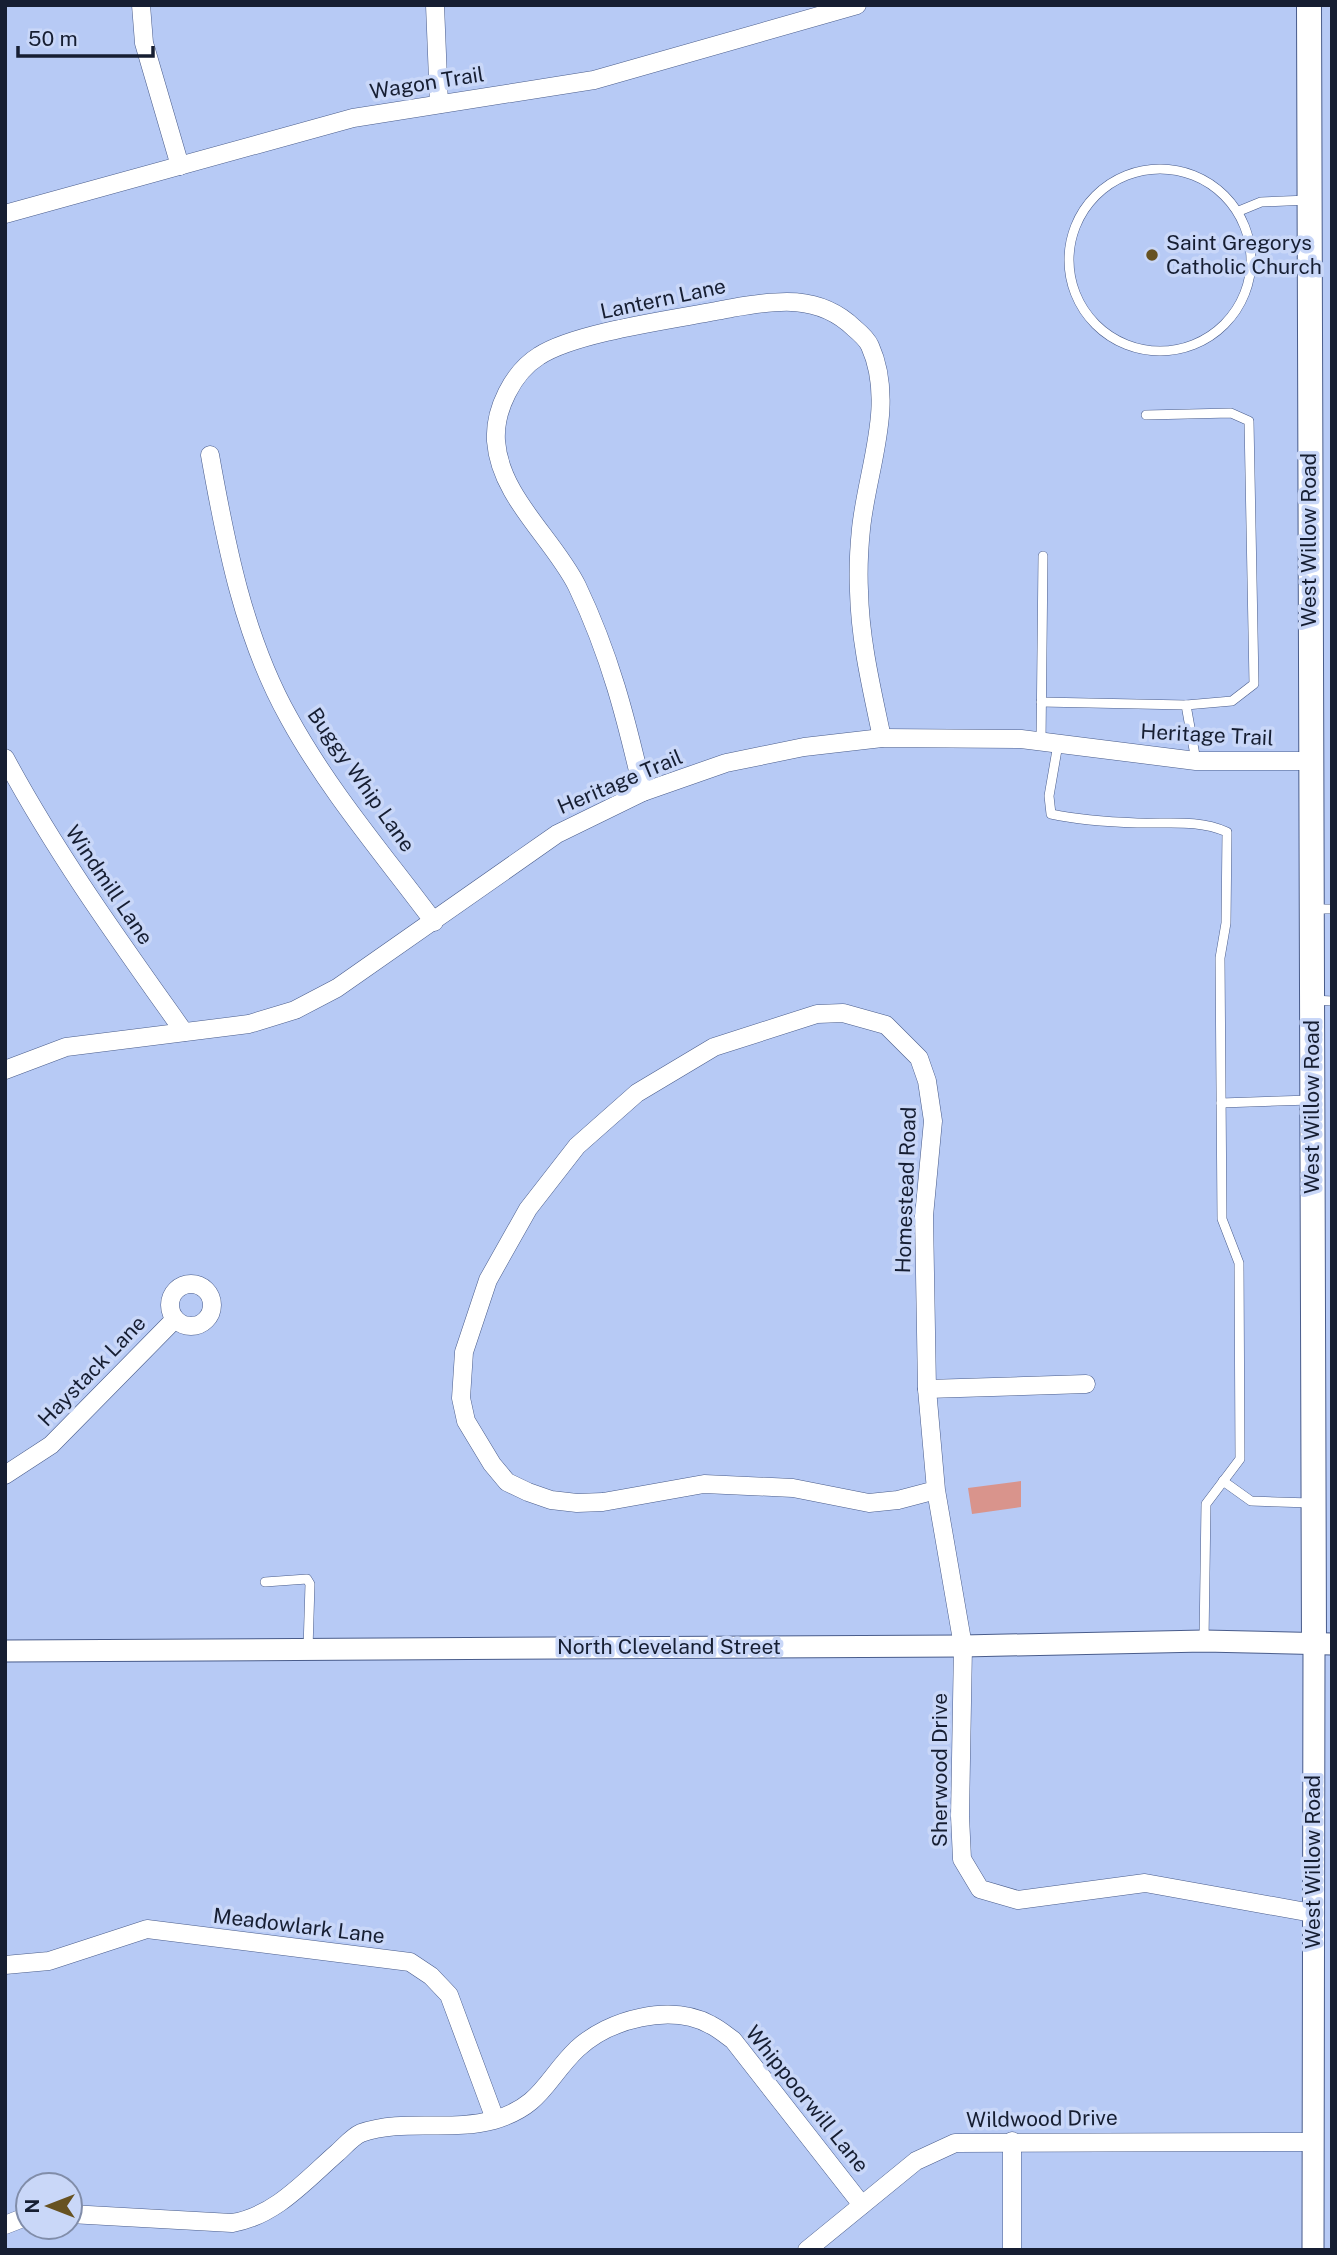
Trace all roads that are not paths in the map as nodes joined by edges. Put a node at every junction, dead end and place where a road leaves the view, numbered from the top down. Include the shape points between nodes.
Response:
1 (141, 5) edge
2 (435, 5) edge
3 (783, 5) edge
4 (857, 5) edge
5 (1309, 5) edge
6 (783, 24) junction
7 (439, 104) junction
8 (180, 166) junction
9 (1309, 200) junction
10 (1239, 211) junction
11 (5, 214) edge
12 (1146, 415) dead end
13 (210, 455) dead end
14 (1043, 556) dead end
15 (1041, 702) junction
16 (1186, 705) junction
17 (882, 738) junction
18 (1049, 743) junction
19 (5, 758) edge
20 (1196, 761) junction
21 (1310, 761) junction
22 (643, 792) junction
23 (1321, 909) edge
24 (434, 922) junction
25 (1322, 1000) edge
26 (184, 1032) junction
27 (5, 1070) edge
28 (1312, 1100) junction
29 (1221, 1103) junction
30 (174, 1319) dead end
31 (1086, 1384) dead end
32 (927, 1390) junction
33 (5, 1475) edge
34 (1223, 1481) junction
35 (936, 1490) junction
36 (1316, 1504) junction
37 (265, 1582) dead end
38 (1204, 1641) junction
39 (1323, 1644) edge
40 (963, 1646) junction
41 (308, 1649) junction
42 (5, 1651) edge
43 (1312, 1913) junction
44 (5, 1965) edge
45 (495, 2119) junction
46 (1012, 2141) junction
47 (1313, 2141) junction
48 (862, 2204) junction
49 (84, 2215) edge
50 (807, 2250) edge
51 (1012, 2250) edge
52 (1313, 2250) edge

1 - 8 street via 144,43
2 - 7 street
3 - 6 street
4 - 6 street, Wagon Trail
5 - 9 main road, West Willow Road
6 - 7 street, Wagon Trail via 594,80
7 - 8 street, Wagon Trail via 353,118
8 - 11 street, Wagon Trail
9 - 10 lane via 1261,202
9 - 21 main road, West Willow Road
10 - 10 lane via 1211,182 1180,169 1138,170 1108,184 1085,206 1071,236 1068,268 1077,299 1097,327 1121,343 1153,352 1195,345 1224,327 1243,301 1252,270 1250,237
12 - 16 lane via 1231,413 1249,421 1254,684 1232,701
13 - 24 street, Buggy Whip Lane via 232,569 261,657 288,716 317,765
14 - 15 lane
15 - 16 lane
15 - 18 lane
16 - 20 lane
17 - 18 street, Heritage Trail
17 - 22 street, Heritage Trail via 726,763
17 - 22 street, Lantern Lane via 864,650 859,592 861,529 881,402 881,376 869,342 839,314 810,302 769,301 582,339 539,356 512,382 499,413 496,441 504,473 575,582 597,629 619,687
18 - 20 street, Heritage Trail
18 - 29 lane via 1051,814 1073,819 1207,823 1227,832 1226,923 1220,958
19 - 26 street, Windmill Lane via 72,874
20 - 21 street, Heritage Trail
21 - 23 main road, West Willow Road
22 - 24 street, Heritage Trail via 557,834
23 - 25 main road, West Willow Road
24 - 26 street, Heritage Trail via 337,988 295,1010 249,1024
25 - 28 main road, West Willow Road
26 - 27 street, Heritage Trail via 65,1047
28 - 29 lane
28 - 36 main road, West Willow Road via 1319,1316
29 - 34 lane via 1222,1219 1239,1264 1240,1446 1240,1460
30 - 33 street, Haystack Lane via 51,1446
31 - 32 street
32 - 35 street, Homestead Road
32 - 35 street, Homestead Road via 924,1216 932,1100 919,1058 904,1041 886,1025 843,1013 790,1021 714,1047 637,1093 577,1146 528,1209 488,1280 464,1352 461,1398 466,1421 499,1473 517,1487 551,1500 603,1502 704,1484 793,1488 869,1503
34 - 36 lane via 1251,1502
34 - 38 lane via 1206,1504
35 - 40 street, Homestead Road
36 - 39 main road, West Willow Road
37 - 41 lane via 307,1579
38 - 39 street, North Cleveland Street
38 - 40 street, North Cleveland Street
39 - 43 street, West Willow Road
40 - 41 street, North Cleveland Street
40 - 43 street, Sherwood Drive via 962,1859 980,1889 1018,1900 1145,1883
41 - 42 street, North Cleveland Street
43 - 47 street, West Willow Road
44 - 45 street, Meadowlark Lane via 73,1955 147,1929 410,1962 449,1995
45 - 48 street, Whippoorwill Lane via 532,2103 577,2050 602,2031 643,2015 710,2024 733,2040
45 - 49 street, Whippoorwill Lane via 359,2134 273,2209 255,2219 232,2223
46 - 47 street, Wildwood Drive
46 - 48 street, Wildwood Drive via 955,2143 916,2161
46 - 51 street
47 - 52 street, West Willow Road
48 - 50 street, Wildwood Drive

